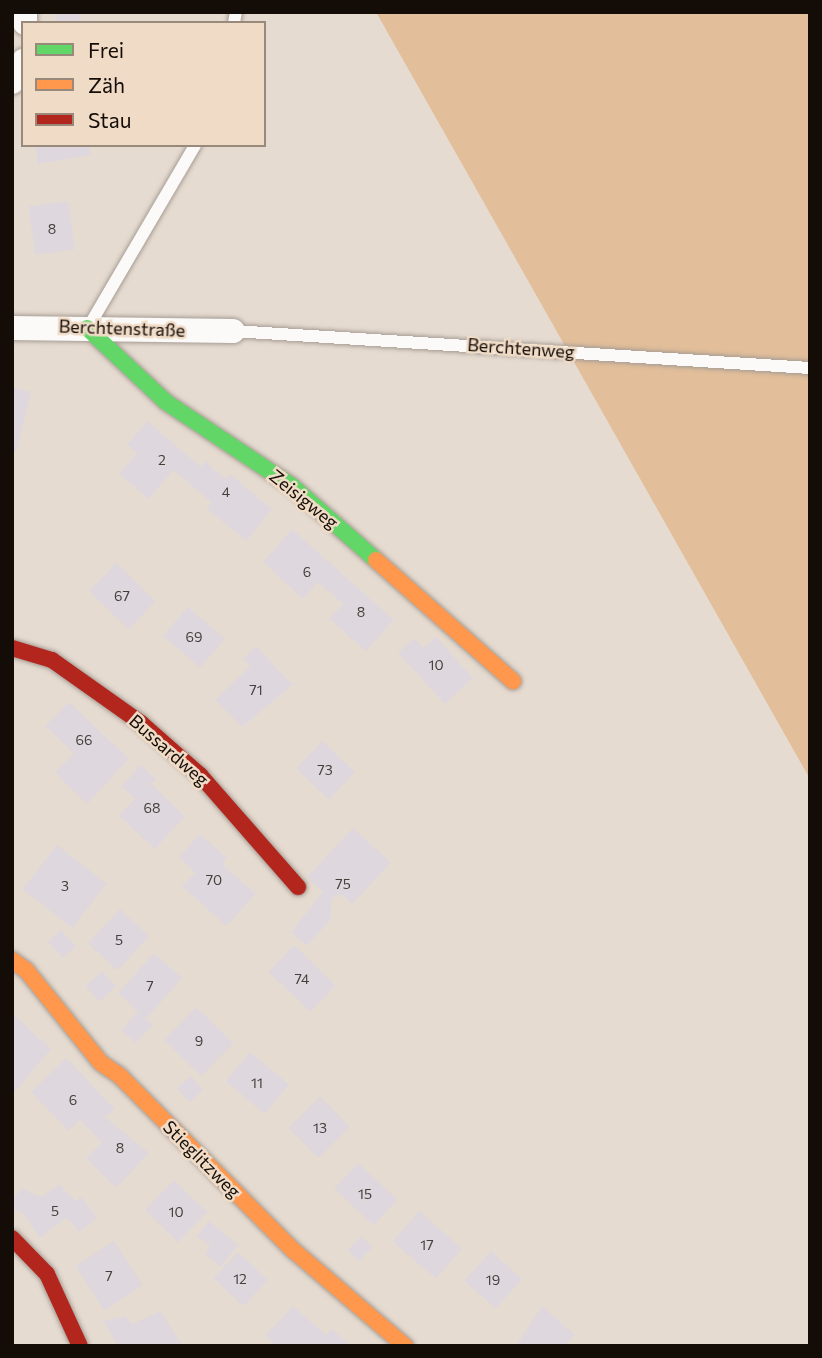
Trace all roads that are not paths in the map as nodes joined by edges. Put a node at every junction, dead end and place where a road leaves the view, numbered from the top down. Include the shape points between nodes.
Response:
1 (21, 65) edge
2 (12, 82) edge
3 (193, 147) edge
4 (12, 328) edge
5 (87, 328) junction
6 (233, 331) joint
7 (810, 368) edge
8 (12, 648) edge
9 (513, 681) dead end
10 (298, 887) dead end
11 (12, 960) edge
12 (12, 1238) edge
13 (80, 1346) edge
14 (405, 1346) edge

1 - 2 street
3 - 5 lane
4 - 5 street, Berchtenstraße
5 - 6 street, Berchtenstraße
5 - 9 street, Zeisigweg via 166,402 292,485
6 - 7 lane, Berchtenweg
8 - 10 street, Bussardweg via 51,660 141,723 200,775
11 - 14 street, Stieglitzweg via 26,970 101,1063 119,1075 293,1250
12 - 13 street via 47,1274

